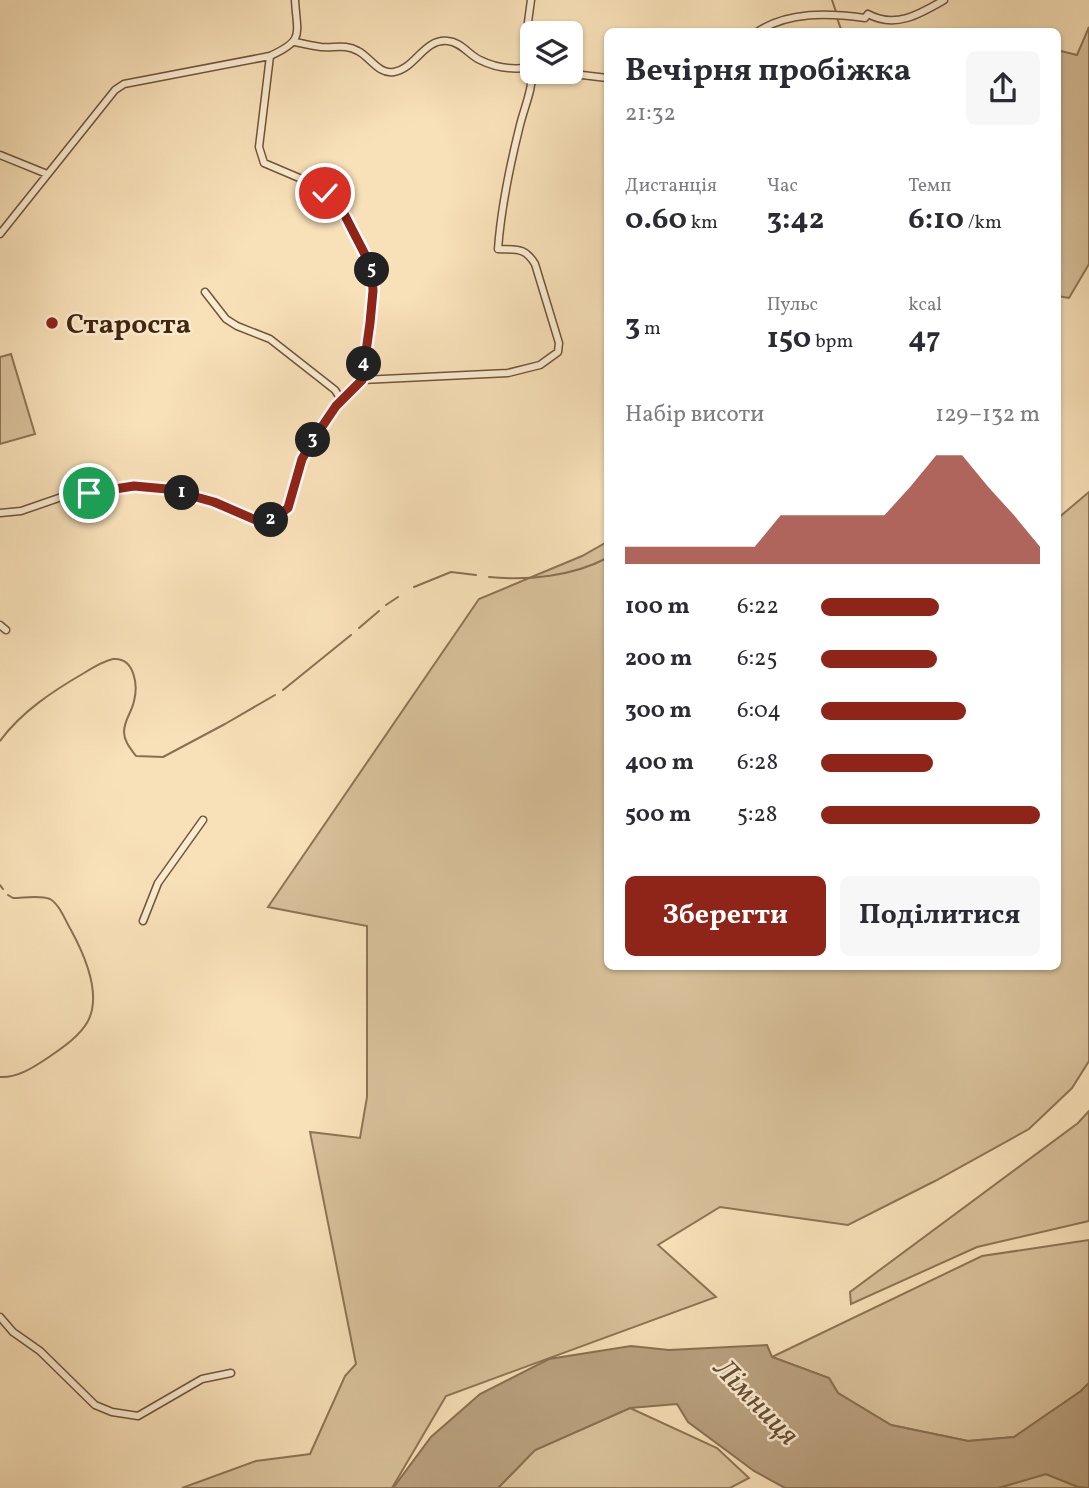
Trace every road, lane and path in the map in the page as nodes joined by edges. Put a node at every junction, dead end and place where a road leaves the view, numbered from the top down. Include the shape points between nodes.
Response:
1 (295, 0) edge
2 (531, 0) edge
3 (944, 0) edge
4 (528, 21) edge
5 (766, 28) edge
6 (295, 42) junction
7 (270, 56) junction
8 (520, 70) edge
9 (583, 75) edge
10 (604, 78) edge
11 (532, 84) edge
12 (0, 155) edge
13 (47, 174) junction
14 (0, 234) edge
15 (205, 292) dead end
16 (362, 380) junction
17 (342, 401) junction
18 (0, 513) edge
19 (203, 820) dead end
20 (143, 921) dead end
21 (0, 1317) edge
22 (231, 1373) dead end

1 - 6 street
2 - 4 street
3 - 5 street via 892,21 868,14 865,18 830,14 786,19
6 - 7 street
6 - 8 street via 349,46 382,71 393,73 433,43 449,40 478,60
7 - 13 street via 124,84
7 - 16 street via 259,147 264,163 304,180 340,206 372,268
9 - 10 street
11 - 16 street via 506,192 498,249 530,254 558,352 540,365 515,372
12 - 13 street
13 - 14 street
15 - 17 street via 226,319 270,339 329,384
16 - 17 street
17 - 18 street via 302,459 288,508 272,520 258,521 167,489 134,486 102,493 76,492 21,511
19 - 20 street via 158,883
21 - 22 street via 95,1405 112,1412 138,1416 202,1379

